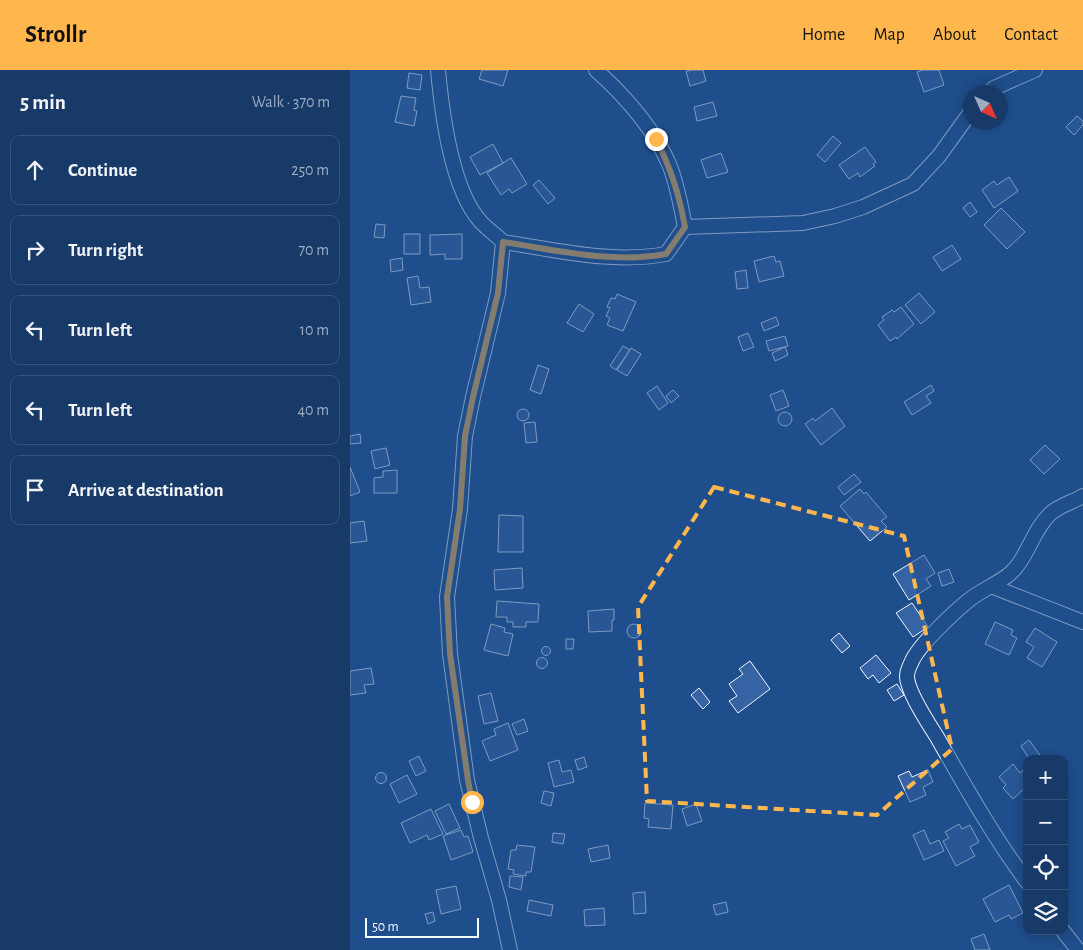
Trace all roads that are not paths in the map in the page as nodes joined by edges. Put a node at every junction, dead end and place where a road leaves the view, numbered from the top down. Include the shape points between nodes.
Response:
1 (438, 70) edge
2 (596, 70) edge
3 (1034, 70) edge
4 (1001, 85) edge
5 (963, 123) edge
6 (685, 227) junction
7 (503, 242) junction
8 (1083, 496) edge
9 (991, 586) junction
10 (1083, 622) edge
11 (1023, 876) edge
12 (1066, 935) edge
13 (510, 950) edge
14 (1078, 950) edge

1 - 7 street via 445,132 460,184 480,221
2 - 6 street via 618,89 656,139 669,165
3 - 4 street
5 - 6 street via 913,184 863,207 803,223
6 - 7 street via 666,254 646,258 605,257
7 - 13 street via 498,293 465,436 460,509 447,597 450,654 468,780
8 - 9 street via 1051,514 1018,567
9 - 10 street
9 - 11 street via 969,600 922,646 907,676 914,697 959,776
12 - 14 street

